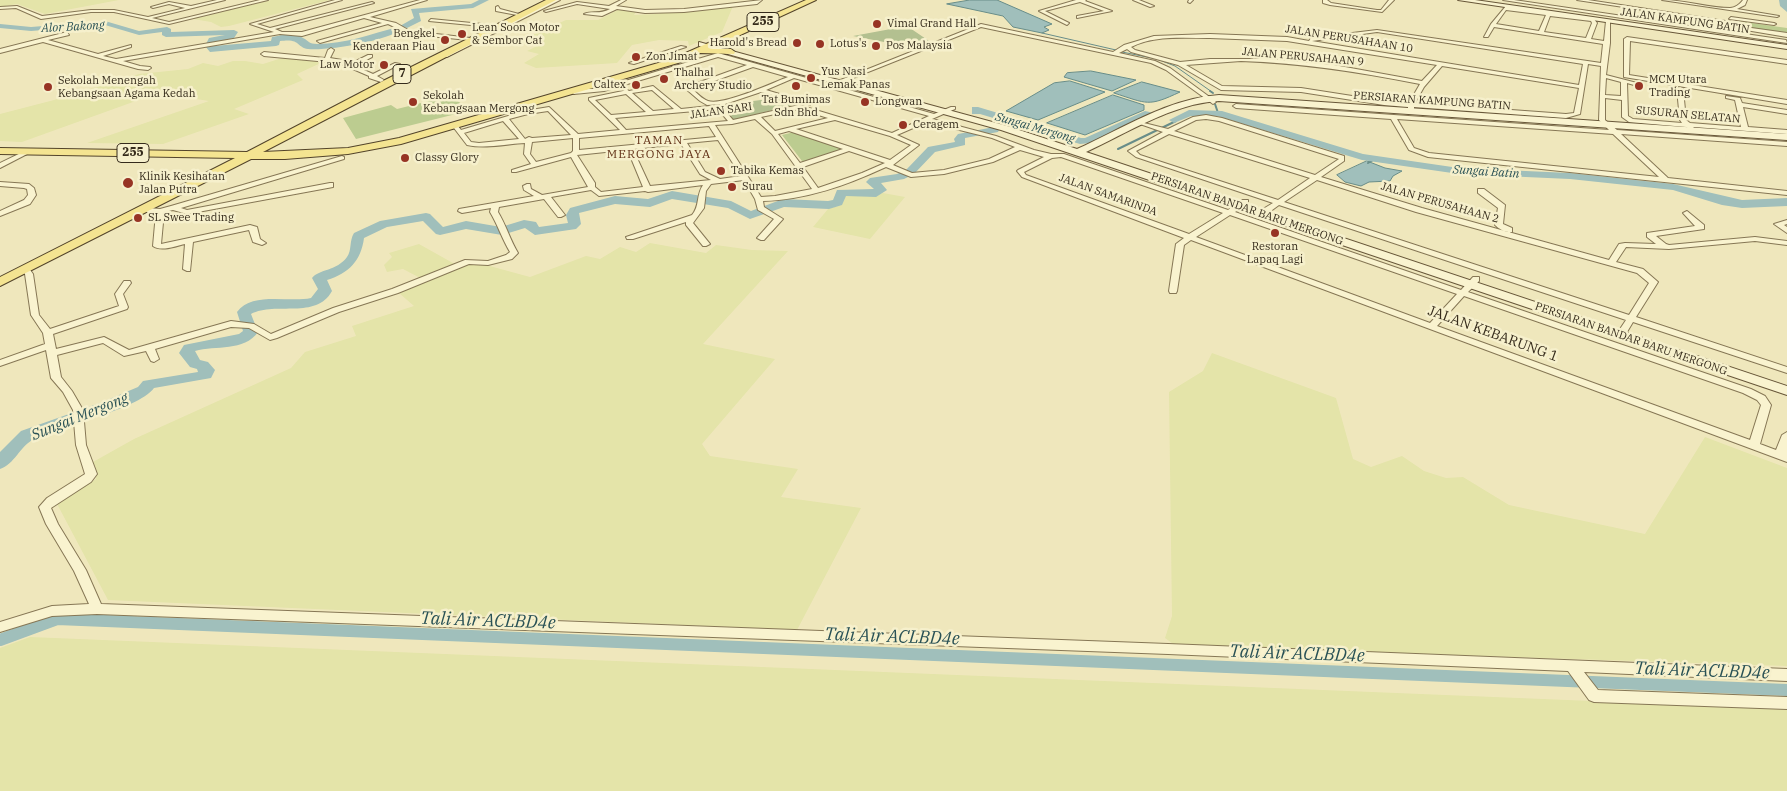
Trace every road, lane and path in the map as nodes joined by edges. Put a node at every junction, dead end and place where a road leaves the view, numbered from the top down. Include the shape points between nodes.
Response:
1 (223, 0) edge
2 (234, 0) edge
3 (266, 0) edge
4 (340, 0) edge
5 (361, 0) edge
6 (425, 0) edge
7 (545, 0) edge
8 (552, 0) edge
9 (558, 0) edge
10 (624, 0) edge
11 (760, 0) edge
12 (801, 0) edge
13 (812, 0) edge
14 (1081, 0) edge
15 (1135, 0) edge
16 (1325, 0) edge
17 (1392, 0) edge
18 (1461, 0) edge
19 (1579, 0) edge
20 (1638, 0) edge
21 (1664, 0) edge
22 (1744, 0) edge
23 (1559, 2) dead end
24 (1612, 2) edge
25 (1685, 2) edge
26 (250, 4) junction
27 (378, 4) junction
28 (1509, 4) edge
29 (1152, 6) dead end
30 (153, 7) dead end
31 (498, 7) dead end
32 (1555, 7) junction
33 (0, 8) edge
34 (191, 8) junction
35 (396, 8) junction
36 (614, 8) junction
37 (1634, 8) junction
38 (1732, 10) junction
39 (586, 14) dead end
40 (1549, 14) junction
41 (1679, 14) junction
42 (523, 15) junction
43 (1777, 16) dead end
44 (149, 17) junction
45 (364, 17) junction
46 (1079, 17) dead end
47 (431, 20) dead end
48 (1608, 22) junction
49 (1730, 22) junction
50 (389, 23) junction
51 (1067, 24) dead end
52 (1774, 24) dead end
53 (1493, 25) junction
54 (492, 26) junction
55 (270, 30) junction
56 (1540, 32) junction
57 (282, 33) junction
58 (67, 34) dead end
59 (1726, 35) junction
60 (1787, 35) edge
61 (731, 36) junction
62 (1486, 36) dead end
63 (468, 38) junction
64 (40, 40) junction
65 (1588, 40) junction
66 (1302, 41) junction
67 (320, 42) dead end
68 (1, 43) edge
69 (1607, 43) junction
70 (1786, 44) edge
71 (129, 46) dead end
72 (705, 46) junction
73 (1126, 46) junction
74 (14, 47) junction
75 (683, 47) dead end
76 (331, 50) dead end
77 (0, 51) edge
78 (733, 51) junction
79 (1607, 53) junction
80 (264, 54) dead end
81 (1113, 54) junction
82 (96, 56) junction
83 (370, 56) dead end
84 (1626, 56) junction
85 (327, 60) junction
86 (646, 60) junction
87 (115, 61) junction
88 (765, 61) junction
89 (1787, 62) edge
90 (632, 63) dead end
91 (657, 63) junction
92 (1586, 63) junction
93 (398, 64) dead end
94 (1180, 64) junction
95 (1441, 64) junction
96 (753, 65) junction
97 (1604, 65) junction
98 (350, 66) junction
99 (148, 68) dead end
100 (794, 76) junction
101 (1604, 76) junction
102 (376, 78) junction
103 (632, 78) junction
104 (844, 80) junction
105 (1624, 81) junction
106 (1424, 83) junction
107 (1582, 87) junction
108 (1680, 89) junction
109 (761, 90) junction
110 (626, 91) junction
111 (1602, 96) junction
112 (1623, 98) junction
113 (1211, 100) junction
114 (1787, 102) edge
115 (1741, 104) junction
116 (1236, 106) dead end
117 (950, 109) junction
118 (1411, 110) junction
119 (680, 111) junction
120 (1787, 112) edge
121 (651, 114) junction
122 (487, 115) junction
123 (934, 116) junction
124 (609, 117) junction
125 (757, 117) junction
126 (1394, 117) junction
127 (834, 118) junction
128 (505, 119) junction
129 (927, 120) junction
130 (732, 122) junction
131 (711, 124) junction
132 (1157, 127) junction
133 (1611, 128) junction
134 (1690, 128) junction
135 (458, 129) junction
136 (1745, 129) junction
137 (791, 130) junction
138 (624, 131) junction
139 (900, 132) junction
140 (1787, 132) edge
141 (774, 134) junction
142 (574, 135) junction
143 (892, 135) junction
144 (721, 138) junction
145 (526, 140) junction
146 (271, 141) junction
147 (1787, 141) edge
148 (683, 142) junction
149 (0, 146) edge
150 (1021, 148) junction
151 (32, 149) junction
152 (849, 149) junction
153 (0, 152) edge
154 (1087, 152) junction
155 (215, 153) junction
156 (574, 153) junction
157 (246, 154) junction
158 (286, 154) junction
159 (14, 155) junction
160 (1051, 156) junction
161 (342, 158) dead end
162 (634, 158) dead end
163 (534, 164) junction
164 (890, 164) junction
165 (0, 166) edge
166 (798, 166) junction
167 (221, 168) junction
168 (514, 171) dead end
169 (746, 178) junction
170 (1316, 178) junction
171 (726, 181) junction
172 (1667, 181) junction
173 (708, 183) junction
174 (0, 184) edge
175 (330, 185) dead end
176 (527, 186) dead end
177 (592, 188) junction
178 (648, 190) junction
179 (818, 191) junction
180 (1482, 191) dead end
181 (1787, 192) edge
182 (544, 197) junction
183 (759, 199) junction
184 (495, 207) junction
185 (1238, 207) junction
186 (144, 208) junction
187 (173, 208) junction
188 (1270, 209) junction
189 (160, 210) junction
190 (462, 211) dead end
191 (0, 214) edge
192 (561, 214) dead end
193 (1687, 214) dead end
194 (693, 217) junction
195 (1787, 222) edge
196 (1689, 230) junction
197 (1787, 231) edge
198 (630, 236) dead end
199 (1188, 237) junction
200 (1528, 237) junction
201 (761, 238) dead end
202 (189, 241) junction
203 (262, 243) dead end
204 (1711, 243) junction
205 (1787, 243) edge
206 (706, 244) dead end
207 (1664, 247) junction
208 (1613, 260) junction
209 (187, 268) dead end
210 (25, 269) junction
211 (0, 282) edge
212 (126, 283) dead end
213 (1470, 286) junction
214 (1173, 291) dead end
215 (1431, 327) junction
216 (1626, 328) junction
217 (48, 333) junction
218 (150, 348) junction
219 (51, 349) junction
220 (154, 359) dead end
221 (0, 363) edge
222 (1787, 370) edge
223 (1787, 383) edge
224 (1787, 391) edge
225 (1787, 434) edge
226 (1754, 446) junction
227 (1783, 457) edge
228 (97, 609) junction
229 (0, 627) edge
230 (1572, 666) junction
231 (1787, 675) edge
232 (1787, 703) edge

1 - 34 street
2 - 26 street
3 - 26 street
4 - 55 street via 252,23
5 - 27 street
6 - 35 street
7 - 42 main road, 7
8 - 42 main road, 7
9 - 42 street
10 - 36 street
11 - 36 street via 757,3 696,9 648,11
12 - 72 main road, 255
13 - 61 main road, 255
14 - 46 street via 1110,11
14 - 51 street via 1041,10
15 - 29 street
16 - 17 street via 1330,4 1380,11
18 - 28 street, JALAN KAMPUNG BATIN
19 - 24 street
20 - 37 street
21 - 25 street
22 - 38 street
23 - 32 street
24 - 37 street
25 - 38 street
25 - 41 street
26 - 44 street via 176,22 167,23
27 - 35 street
27 - 55 street
28 - 32 street
28 - 40 street, JALAN KAMPUNG BATIN
28 - 53 street
30 - 34 street via 170,3
31 - 42 street via 498,10
32 - 59 street
33 - 44 street via 17,7 41,18 91,11
34 - 44 street
35 - 45 street
36 - 39 street via 600,16
36 - 42 street via 577,3
37 - 41 street
38 - 43 street
38 - 49 street
40 - 48 street, JALAN KAMPUNG BATIN
40 - 56 street
40 - 65 street via 1595,22
41 - 49 street
42 - 54 main road, 7
42 - 146 main road, 7
45 - 50 street
45 - 57 street via 302,34
47 - 54 street
48 - 59 street, JALAN KAMPUNG BATIN
48 - 69 street
49 - 52 street
49 - 59 street
49 - 60 street
50 - 63 street via 409,32
50 - 67 street
53 - 56 street
53 - 62 street
54 - 63 main road, 7
55 - 57 street
56 - 65 street
57 - 87 street
58 - 64 street
59 - 70 street, JALAN KAMPUNG BATIN
61 - 72 main road, 255
61 - 78 main road via 723,43
63 - 102 main road, 7
64 - 74 street
64 - 82 street
65 - 69 street
66 - 73 street, JALAN PERUSAHAAN 10 via 1185,37 1147,39
66 - 92 street via 1377,31
66 - 95 street, JALAN PERUSAHAAN 10
68 - 74 street
69 - 79 street
71 - 82 street
72 - 78 main road
72 - 78 street, PERSIARAN BANDAR BARU MERGONG
72 - 91 main road, 255
72 - 103 main road, 255
73 - 81 street, JALAN PERUSAHAAN 10
73 - 94 street via 1133,51
74 - 77 street
75 - 86 street
76 - 85 street
78 - 88 street, PERSIARAN BANDAR BARU MERGONG
78 - 104 street, PERSIARAN BANDAR BARU MERGONG
79 - 84 street
79 - 97 street
80 - 85 street
81 - 104 street via 981,24
81 - 113 street via 1163,66
82 - 87 street
83 - 98 street
84 - 89 street via 1629,38
84 - 114 street via 1626,76 1630,78
85 - 98 street
86 - 90 street
86 - 91 street
87 - 99 street
88 - 96 street
88 - 104 street, PERSIARAN BANDAR BARU MERGONG
91 - 122 main road, 255
92 - 97 street
92 - 107 street
93 - 102 street
94 - 106 street, JALAN PERUSAHAAN 9 via 1271,62 1348,69
94 - 118 street via 1221,88 1301,90
95 - 106 street
95 - 107 street, JALAN PERUSAHAAN 10
96 - 100 street
96 - 103 street via 715,56 646,77
96 - 109 street via 688,88 706,103
97 - 101 street
98 - 102 street
100 - 109 street
100 - 123 street
101 - 105 street
101 - 111 street
102 - 146 main road, 7
103 - 122 main road, 255
104 - 117 street, PERSIARAN BANDAR BARU MERGONG
105 - 108 street
105 - 112 street, SUSURAN SELATAN
106 - 118 street
107 - 118 street via 1577,114 1572,116
108 - 115 street via 1735,98
108 - 134 street via 1683,120
109 - 139 street
110 - 119 street via 655,88
110 - 121 street
110 - 124 street via 591,99
111 - 112 street
111 - 133 street via 1600,116
112 - 134 street, SUSURAN SELATAN via 1625,118
113 - 118 street, PERSIARAN KAMPUNG BATIN
113 - 132 street, PERSIARAN KAMPUNG BATIN via 1187,107
115 - 120 street
115 - 136 street
116 - 126 street
117 - 123 street
117 - 154 street, PERSIARAN BANDAR BARU MERGONG
118 - 133 street, PERSIARAN KAMPUNG BATIN
119 - 121 street
119 - 130 street via 720,107
121 - 124 street
122 - 135 main road, 255
122 - 158 main road, 255 via 399,138
123 - 129 street
124 - 138 street
125 - 127 street, JALAN SARI via 799,107
125 - 130 street, JALAN SARI
125 - 141 street
126 - 133 street
126 - 172 street via 1411,149 1422,154
127 - 137 street
127 - 143 street, JALAN SARI
128 - 135 street
128 - 142 street via 549,109
128 - 145 street
129 - 139 street
129 - 150 street
130 - 131 street, JALAN SARI
131 - 138 street, JALAN SARI
131 - 144 street
132 - 154 street, PERSIARAN KAMPUNG BATIN
132 - 170 street, JALAN PERUSAHAAN 2
132 - 170 street via 1212,117 1342,157
132 - 188 street via 1132,152
133 - 134 street, PERSIARAN KAMPUNG BATIN
133 - 147 street, PERSIARAN KAMPUNG BATIN
133 - 172 street
134 - 136 street, SUSURAN SELATAN
134 - 147 street, PERSIARAN KAMPUNG BATIN
135 - 145 street, JALAN SARI via 474,146
135 - 158 main road, 255 via 370,147
136 - 140 street, SUSURAN SELATAN
137 - 141 street
137 - 152 street
138 - 142 street, JALAN SARI
139 - 143 street
141 - 166 street
142 - 145 street, JALAN SARI
142 - 156 street
143 - 164 street, JALAN SARI via 916,144
144 - 148 street
144 - 169 street
145 - 163 street via 527,154
146 - 155 main road
146 - 157 main road, 7
146 - 158 main road via 272,148
148 - 156 street
148 - 171 street via 702,173 709,178
149 - 151 main road, 255
150 - 160 street
150 - 164 street via 1003,154 999,159 944,172 912,175
151 - 155 main road, 255
151 - 159 main road, 255
152 - 164 street
152 - 166 street
153 - 159 main road, 255
154 - 185 street, PERSIARAN BANDAR BARU MERGONG
155 - 157 main road, 255
155 - 167 main road via 222,159
156 - 163 street
156 - 177 street
157 - 158 main road, 255
157 - 167 main road, 7
158 - 167 main road
159 - 165 street
160 - 185 street via 1062,155
160 - 199 street, JALAN SAMARINDA via 1020,173
161 - 187 street
162 - 178 street
163 - 168 street
164 - 179 street
166 - 179 street
167 - 186 main road, 7
169 - 171 street
169 - 183 street
170 - 188 street
170 - 200 street, JALAN PERUSAHAAN 2
171 - 173 street
172 - 181 street
173 - 178 street
173 - 194 street via 702,190
174 - 191 street via 26,186 32,195 27,202
175 - 187 street via 187,212
176 - 182 street via 528,190
177 - 178 street via 599,194
177 - 182 street
179 - 183 street
180 - 200 street via 1502,207 1501,227
182 - 184 street
182 - 192 street
183 - 201 street via 764,211 779,221
184 - 190 street
184 - 218 street via 494,212 514,253 509,257 488,263 468,262 274,336 270,337 251,326 219,326
185 - 188 street, PERSIARAN BANDAR BARU MERGONG
185 - 199 street
185 - 213 street
186 - 189 street
186 - 210 main road, 7
187 - 189 street
188 - 213 street, PERSIARAN BANDAR BARU MERGONG
188 - 216 street
189 - 202 street via 157,246 167,247
193 - 196 street via 1701,226
194 - 198 street
194 - 206 street via 690,225
195 - 197 street via 1778,224
196 - 204 street
196 - 207 street via 1650,235
199 - 214 street via 1180,244
199 - 215 street, JALAN KEBARUNG 1
200 - 208 street
202 - 203 street via 250,227 254,229 256,240
202 - 209 street via 185,257
204 - 205 street via 1755,239
204 - 207 street
207 - 208 street via 1625,245
208 - 216 street via 1640,271 1654,282
210 - 211 main road, 7
210 - 217 street via 35,315
212 - 217 street via 119,294 124,307
213 - 215 street
213 - 216 street, PERSIARAN BANDAR BARU MERGONG
213 - 226 street via 1761,398 1766,405
215 - 226 street, JALAN KEBARUNG 1
216 - 222 street
216 - 223 street, PERSIARAN BANDAR BARU MERGONG
216 - 224 street, PERSIARAN BANDAR BARU MERGONG
217 - 219 street
218 - 219 street via 124,353 104,340
218 - 220 street
219 - 221 street
219 - 228 street via 56,378 79,415 81,445 90,474 88,479 46,507
225 - 227 street
226 - 227 street, JALAN KEBARUNG 1
228 - 229 street via 52,611
228 - 230 street
230 - 231 street
230 - 232 street via 1594,696

